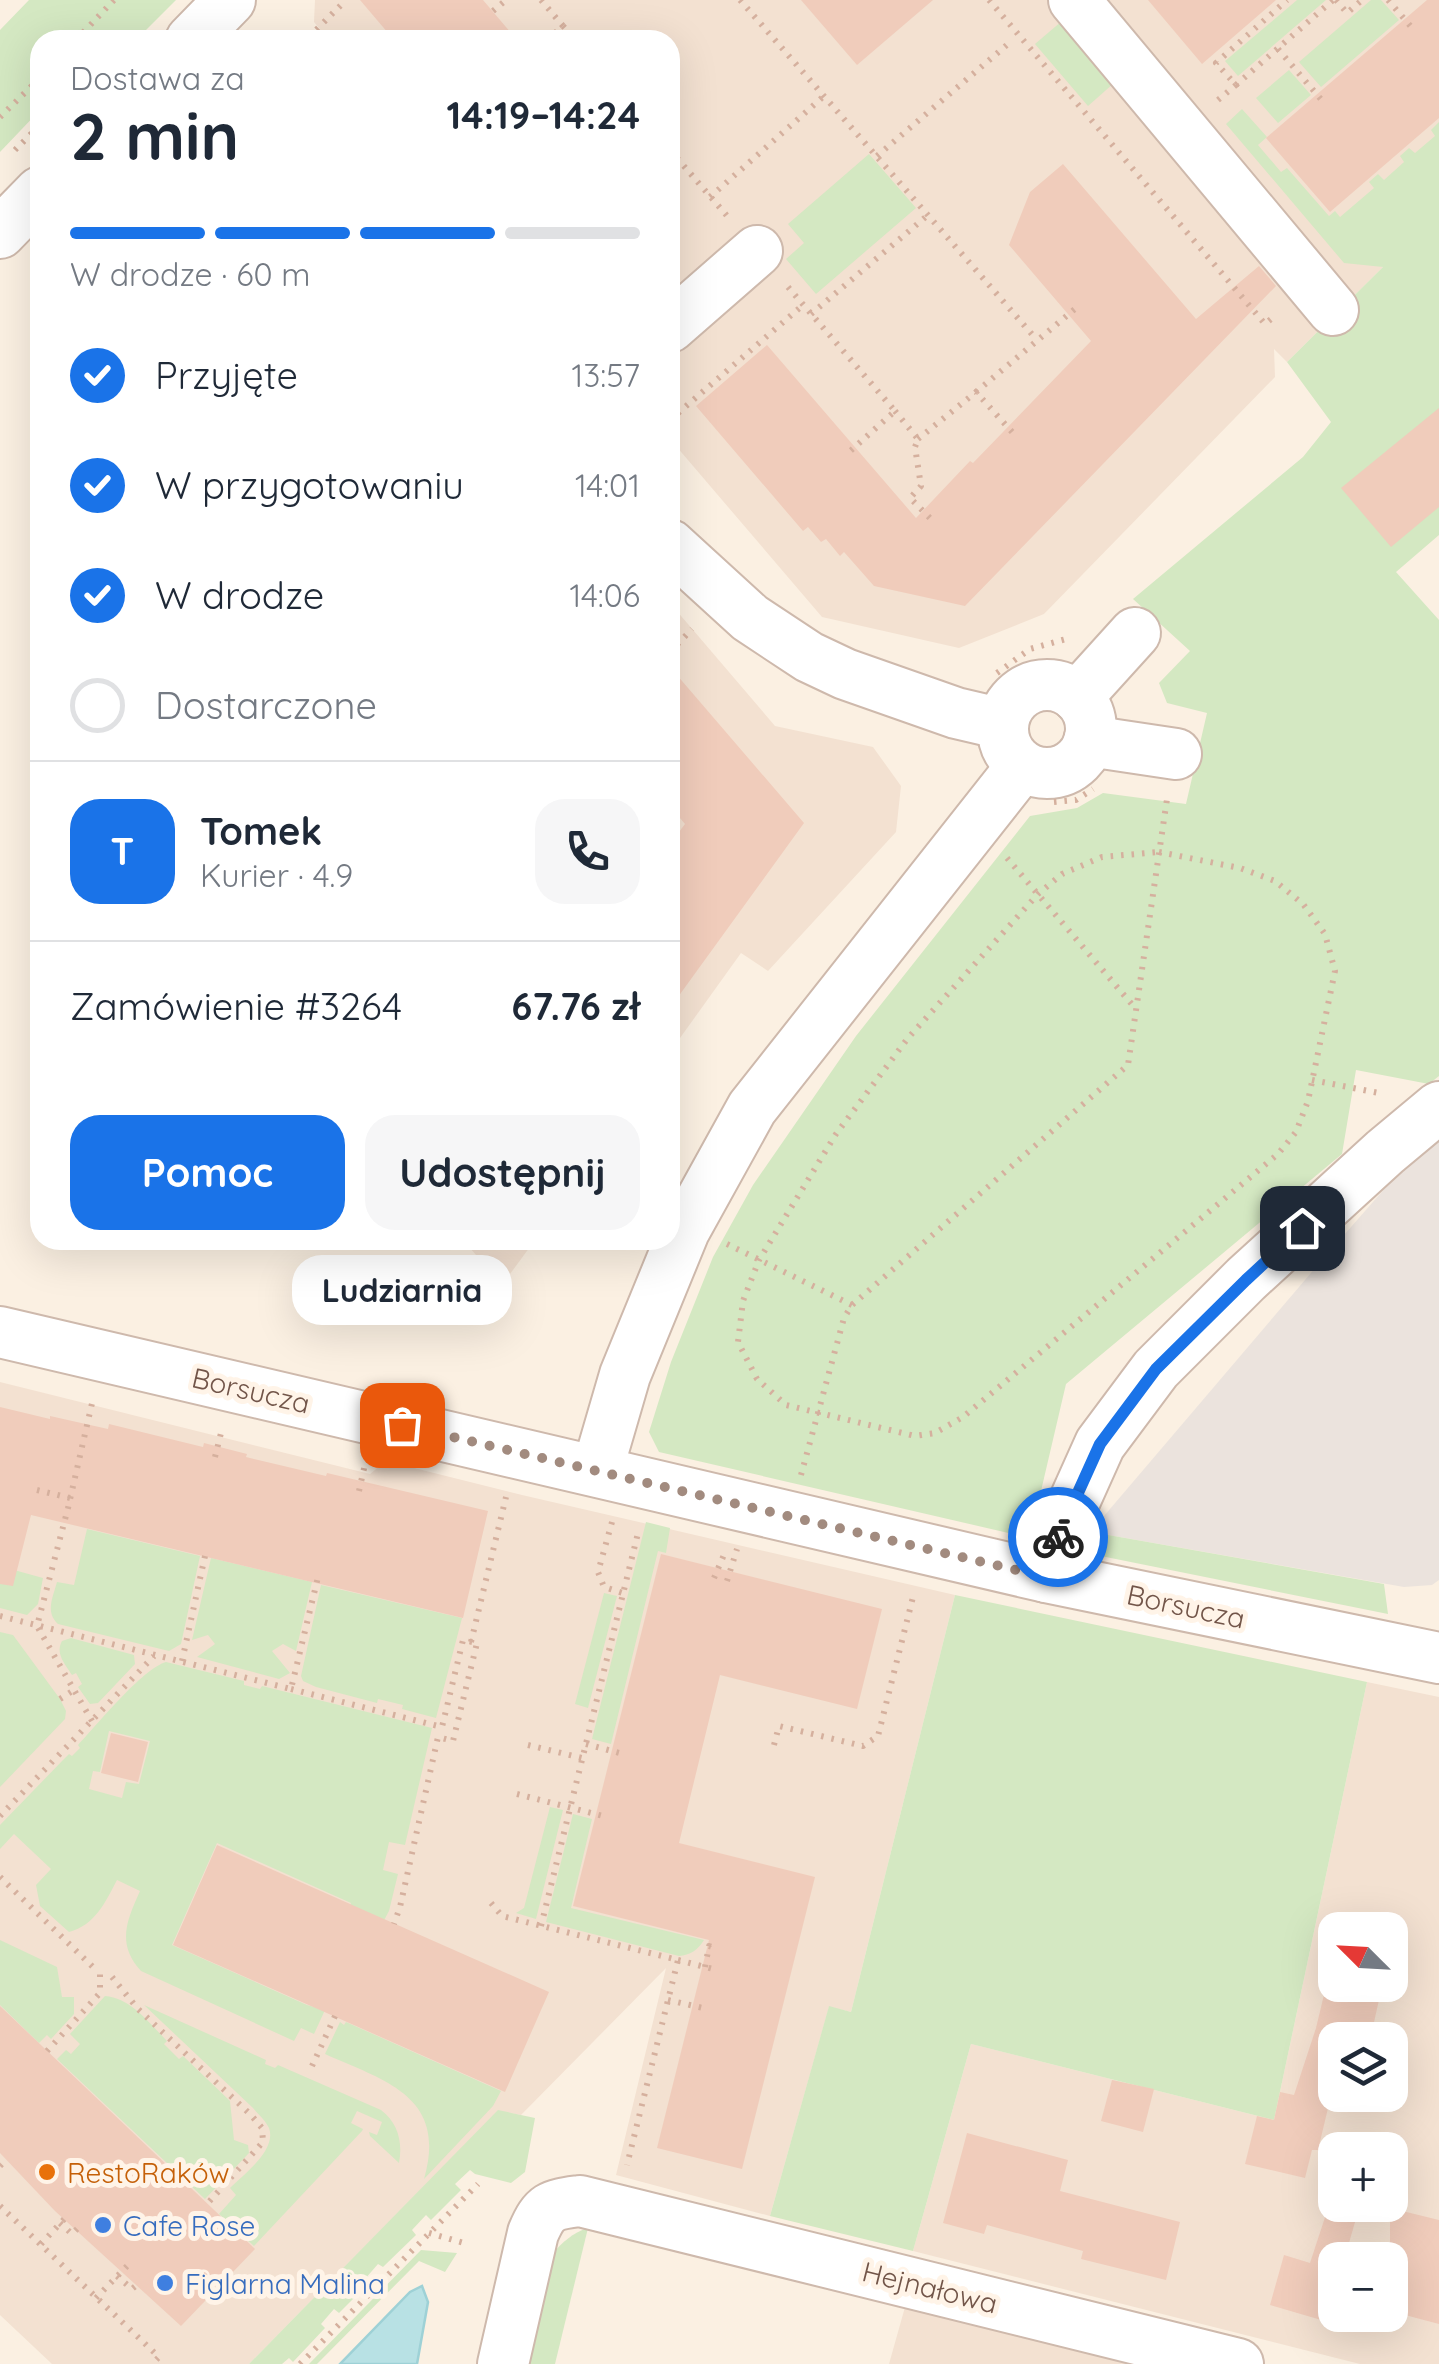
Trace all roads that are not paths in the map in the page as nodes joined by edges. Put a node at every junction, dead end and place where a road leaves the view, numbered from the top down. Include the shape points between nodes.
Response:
1 (1074, 0) edge
2 (30, 202) edge
3 (0, 233) edge
4 (757, 251) road end
5 (1323, 297) road end
6 (680, 318) edge
7 (680, 572) edge
8 (1135, 634) dead end
9 (1088, 741) junction
10 (1014, 743) junction
11 (1176, 754) dead end
12 (1439, 1107) edge
13 (680, 1241) edge
14 (676, 1250) edge
15 (0, 1332) edge
16 (606, 1491) junction
17 (1046, 1577) junction
18 (1439, 1658) edge
19 (503, 2364) edge
20 (1238, 2364) edge

1 - 5 street
2 - 3 street
4 - 6 street
7 - 10 street via 809,657 956,713
8 - 9 street
9 - 10 street via 1063,771 1042,774
9 - 10 street via 1065,690 1038,686 1006,710
9 - 11 street
10 - 13 street via 752,1108
12 - 17 street via 1156,1369 1100,1444
14 - 16 street via 602,1445
15 - 16 street, Borsucza
16 - 17 street, Borsucza
17 - 18 street, Borsucza
19 - 20 street, Hejnałowa via 542,2212 622,2193

